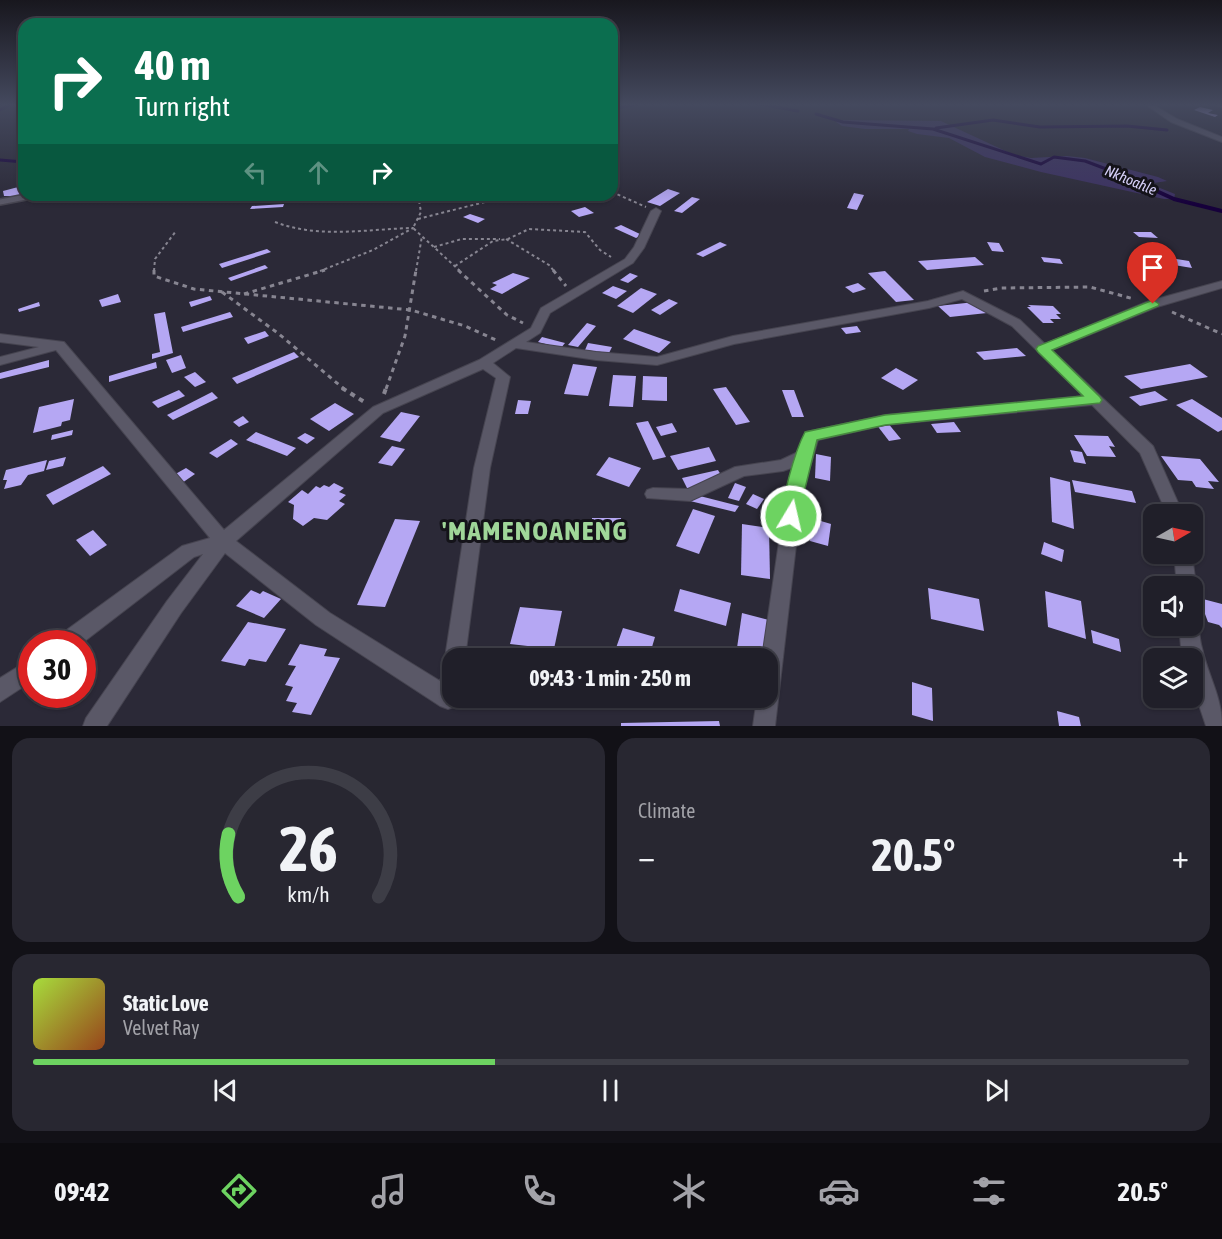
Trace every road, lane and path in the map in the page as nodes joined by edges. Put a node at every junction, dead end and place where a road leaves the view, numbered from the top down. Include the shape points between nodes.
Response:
1 (618, 195) edge
2 (18, 198) edge
3 (419, 201) edge
4 (488, 201) edge
5 (0, 202) edge
6 (656, 211) joint
7 (418, 219) junction
8 (275, 222) dead end
9 (413, 228) junction
10 (176, 231) dead end
11 (422, 236) junction
12 (508, 239) junction
13 (434, 247) junction
14 (627, 262) junction
15 (454, 266) junction
16 (1222, 284) edge
17 (222, 292) junction
18 (242, 294) junction
19 (573, 295) junction
20 (963, 295) junction
21 (1153, 304) junction
22 (411, 310) junction
23 (536, 330) junction
24 (1222, 334) edge
25 (0, 338) edge
26 (512, 344) junction
27 (59, 345) junction
28 (1043, 349) junction
29 (0, 361) edge
30 (484, 363) junction
31 (1095, 400) junction
32 (378, 410) junction
33 (805, 456) junction
34 (653, 494) dead end
35 (1171, 504) edge
36 (223, 541) junction
37 (83, 630) edge
38 (1190, 636) edge
39 (457, 648) edge
40 (774, 648) edge
41 (18, 678) edge
42 (0, 692) edge
43 (442, 694) edge
44 (766, 708) edge
45 (94, 726) edge
46 (764, 726) edge
47 (1217, 726) edge

1 - 6 path
2 - 5 lane
3 - 7 path
4 - 7 path
6 - 14 street via 639,248
7 - 9 path
8 - 9 path via 285,228 311,231
9 - 11 path
9 - 18 path via 328,269
10 - 17 path via 155,259 154,276 194,289
11 - 13 path
11 - 22 path
12 - 13 path via 462,239
12 - 14 path via 529,229 585,232 600,250
12 - 15 path via 493,242
12 - 19 path via 549,265
13 - 15 path
14 - 19 street
15 - 23 path via 507,315
16 - 21 street
17 - 18 path
17 - 32 path via 342,388
18 - 22 path
19 - 23 street via 545,311
20 - 21 path via 1001,288 1090,287
20 - 26 street via 734,340 657,361
20 - 28 street via 1016,323
21 - 24 path
21 - 28 street
22 - 26 path
22 - 32 path
23 - 26 street
25 - 27 street
26 - 30 street
27 - 29 street
27 - 36 street
28 - 31 street
30 - 32 street
30 - 39 street via 502,376 482,468
31 - 33 street via 885,420 811,436
31 - 35 street via 1147,450
32 - 36 street
33 - 34 street via 783,465 741,471 690,495
33 - 40 street via 794,494
36 - 37 street via 188,551
36 - 43 street via 323,619
36 - 45 street
38 - 47 street
41 - 42 street
44 - 46 street

